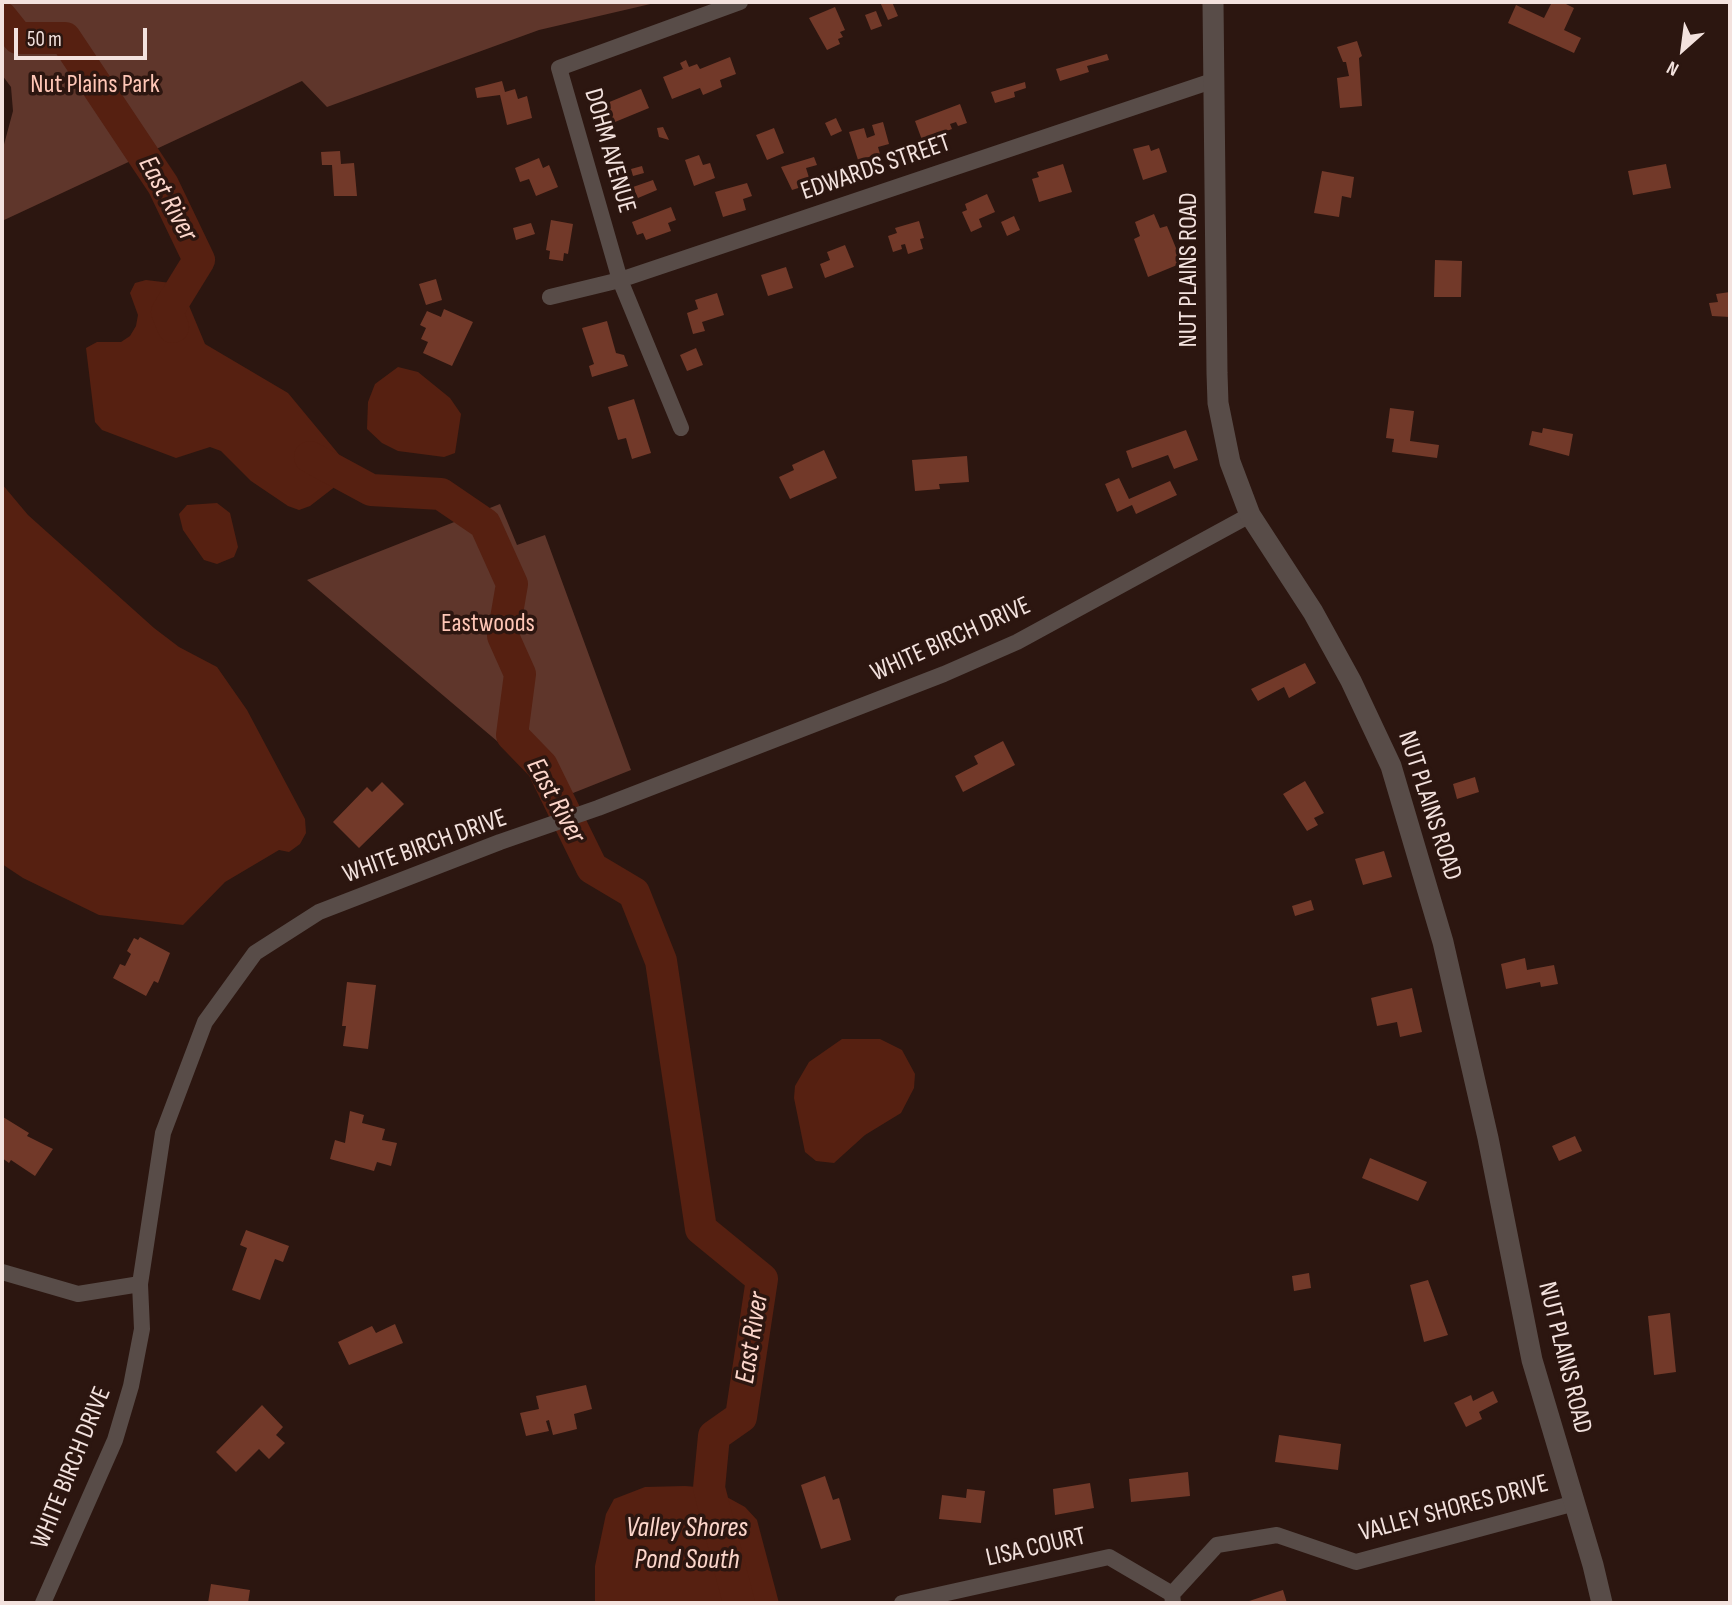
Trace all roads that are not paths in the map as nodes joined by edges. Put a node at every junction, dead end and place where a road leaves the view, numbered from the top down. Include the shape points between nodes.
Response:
1 (740, 2) edge
2 (1213, 2) edge
3 (1215, 80) junction
4 (621, 280) junction
5 (550, 297) dead end
6 (681, 428) dead end
7 (1250, 516) junction
8 (2, 1272) edge
9 (139, 1284) junction
10 (1575, 1503) junction
11 (1173, 1598) edge
12 (43, 1603) edge
13 (902, 1603) edge
14 (1602, 1603) edge

1 - 4 street, DOHM AVENUE via 559,68
2 - 3 street, NUT PLAINS ROAD
3 - 4 street, EDWARDS STREET
3 - 7 street, NUT PLAINS ROAD via 1218,403 1230,462
4 - 5 street, EDWARDS STREET
4 - 6 street, DOHM AVENUE
7 - 9 street, WHITE BIRCH DRIVE via 1007,646 944,674 319,912 255,953 205,1022 163,1133
7 - 10 street, NUT PLAINS ROAD via 1313,612 1391,766 1443,942 1532,1360
8 - 9 street via 78,1294
9 - 12 street, WHITE BIRCH DRIVE via 142,1329 115,1440
10 - 11 street, VALLEY SHORES DRIVE via 1356,1562 1277,1535 1217,1545
10 - 14 street, NUT PLAINS ROAD
11 - 13 street, LISA COURT via 1109,1557

